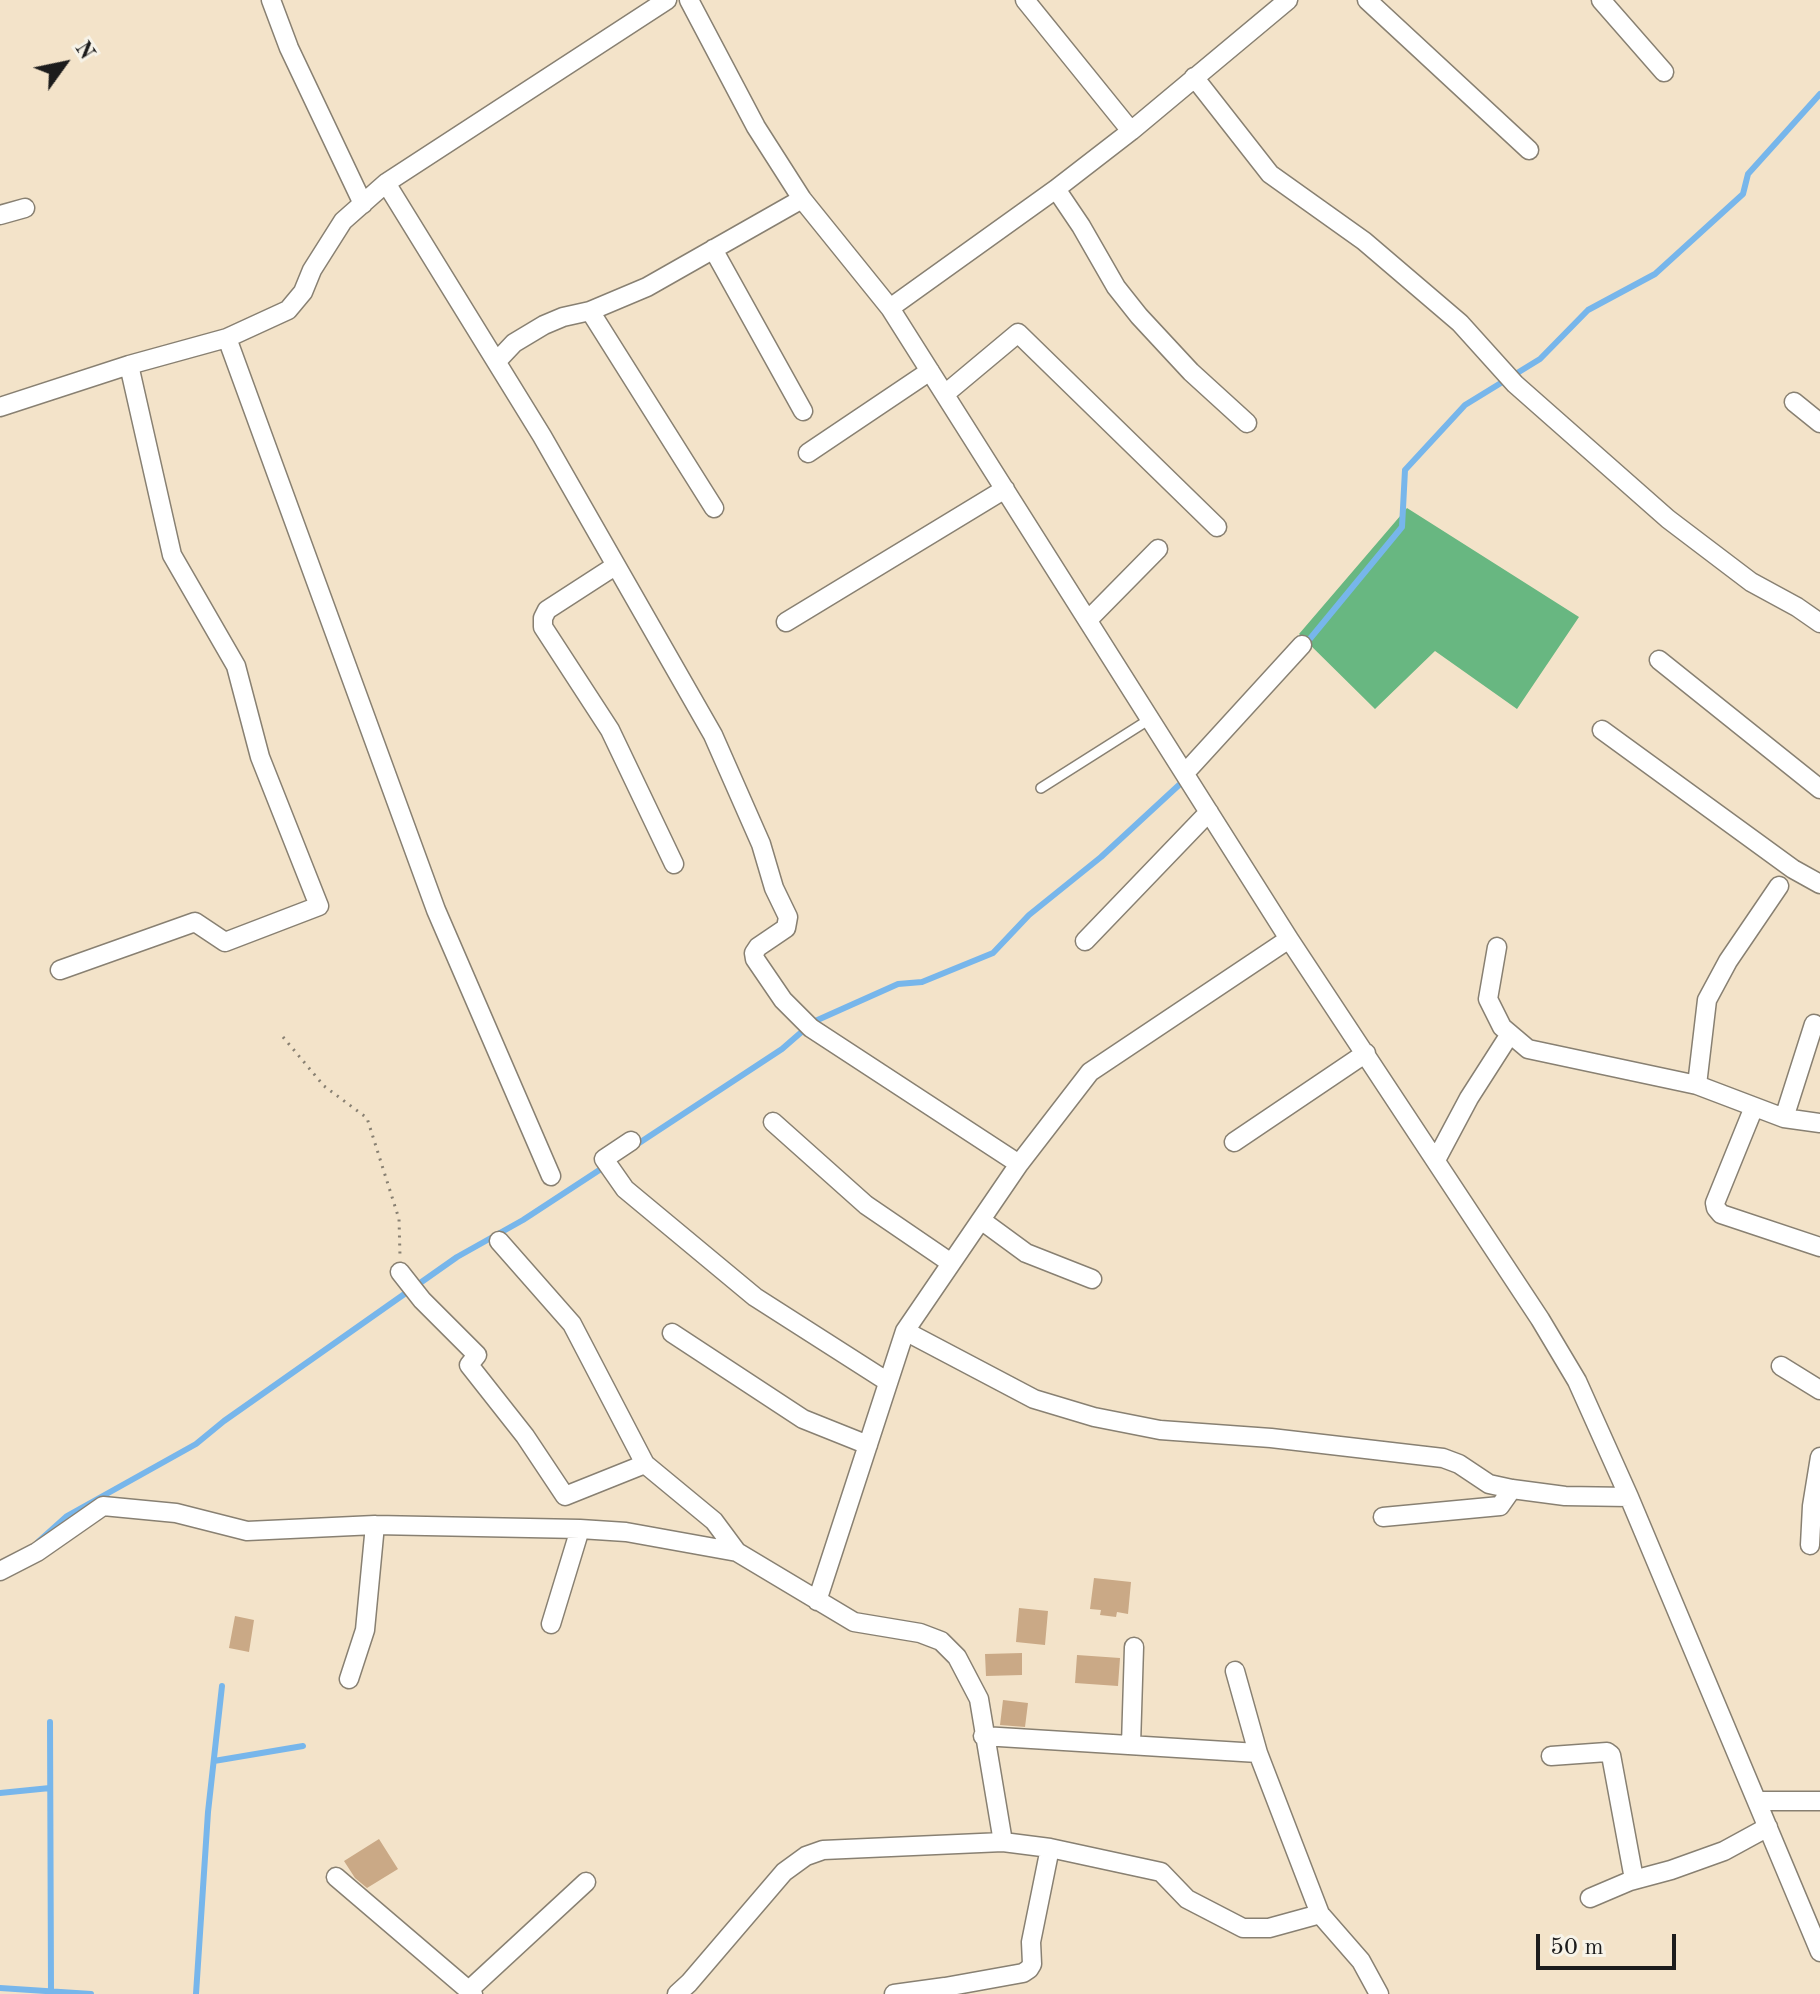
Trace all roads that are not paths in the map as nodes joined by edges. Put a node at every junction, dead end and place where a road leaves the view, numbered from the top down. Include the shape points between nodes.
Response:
1 (271, 0) edge
2 (667, 0) edge
3 (689, 0) edge
4 (1025, 0) edge
5 (1367, 0) edge
6 (1601, 0) edge
7 (1276, 4) edge
8 (1664, 72) dead end
9 (1194, 77) junction
10 (1131, 131) junction
11 (1529, 150) dead end
12 (386, 183) junction
13 (1056, 189) junction
14 (802, 199) junction
15 (363, 204) junction
16 (25, 208) dead end
17 (0, 215) edge
18 (713, 249) junction
19 (890, 308) junction
20 (590, 311) junction
21 (227, 338) junction
22 (497, 361) junction
23 (129, 365) junction
24 (930, 371) junction
25 (945, 394) junction
26 (1794, 402) dead end
27 (0, 407) edge
28 (803, 411) dead end
29 (1247, 423) dead end
30 (1820, 423) edge
31 (808, 453) dead end
32 (1005, 489) junction
33 (714, 508) dead end
34 (1217, 527) dead end
35 (1158, 549) dead end
36 (615, 566) junction
37 (1088, 620) junction
38 (786, 622) dead end
39 (1820, 623) edge
40 (1302, 645) dead end
41 (1659, 660) dead end
42 (1150, 719) junction
43 (1602, 730) dead end
44 (1185, 773) junction
45 (1041, 788) dead end
46 (1820, 789) edge
47 (1209, 812) junction
48 (674, 864) dead end
49 (1820, 884) edge
50 (1779, 886) dead end
51 (1289, 939) junction
52 (1085, 941) dead end
53 (1497, 947) dead end
54 (60, 970) dead end
55 (1814, 1024) dead end
56 (1510, 1034) junction
57 (1366, 1053) junction
58 (1697, 1085) junction
59 (1754, 1107) junction
60 (1784, 1118) junction
61 (773, 1122) dead end
62 (1820, 1123) edge
63 (631, 1141) dead end
64 (1234, 1142) dead end
65 (1436, 1160) junction
66 (1019, 1164) junction
67 (551, 1176) dead end
68 (981, 1220) junction
69 (499, 1241) dead end
70 (1820, 1247) edge
71 (951, 1263) junction
72 (1092, 1279) dead end
73 (408, 1283) road end
74 (905, 1331) junction
75 (672, 1333) dead end
76 (1781, 1366) dead end
77 (888, 1382) junction
78 (1820, 1390) edge
79 (868, 1445) junction
80 (1820, 1457) edge
81 (645, 1464) junction
82 (1512, 1489) junction
83 (1629, 1497) junction
84 (1816, 1505) edge
85 (1383, 1517) dead end
86 (375, 1525) junction
87 (580, 1529) junction
88 (1810, 1545) dead end
89 (737, 1552) junction
90 (0, 1571) edge
91 (817, 1601) junction
92 (551, 1624) dead end
93 (1134, 1647) dead end
94 (1235, 1671) dead end
95 (349, 1679) dead end
96 (983, 1736) junction
97 (1131, 1745) junction
98 (1258, 1753) junction
99 (1551, 1756) dead end
100 (1757, 1801) junction
101 (1820, 1801) edge
102 (1768, 1827) junction
103 (1003, 1842) junction
104 (1050, 1848) junction
105 (336, 1877) dead end
106 (1634, 1879) junction
107 (586, 1882) dead end
108 (1590, 1898) dead end
109 (1320, 1914) junction
110 (1820, 1952) edge
111 (946, 1991) edge
112 (471, 1992) edge
113 (677, 1994) edge
114 (894, 1994) edge
115 (1379, 1994) edge

1 - 15 street
2 - 12 street
3 - 14 street via 756,127
4 - 10 street
5 - 11 street
6 - 8 street
7 - 9 street
9 - 10 street
9 - 39 street via 1270,174 1364,241 1460,323 1511,378 1668,519 1717,559
10 - 13 street
12 - 15 street
12 - 22 street
13 - 19 street
13 - 29 street via 1139,316
14 - 18 street
14 - 19 street
15 - 21 street via 343,221 288,310
16 - 17 street
18 - 20 street via 647,287
18 - 28 street
19 - 24 street
20 - 22 street via 544,325
20 - 33 street
21 - 23 street
21 - 67 street via 436,910
22 - 36 street
23 - 27 street
23 - 54 street via 172,555 236,666 260,757 319,906 225,942 195,922
24 - 25 street
24 - 31 street
25 - 32 street
25 - 34 street via 1018,333
26 - 30 street
32 - 37 street
32 - 38 street
35 - 37 street
36 - 48 street via 547,610 543,627 610,730
36 - 66 street via 713,735 761,844 788,922 758,947 755,959 783,1000 809,1024
37 - 42 street
40 - 44 street
41 - 46 street
42 - 44 street
42 - 45 lane
43 - 49 street
44 - 47 street
47 - 51 street
47 - 52 street
50 - 58 street via 1707,1000
51 - 57 street
51 - 66 street via 1090,1072
53 - 56 street via 1488,999
55 - 60 street
56 - 58 street via 1528,1049
56 - 65 street
57 - 64 street
57 - 65 street
58 - 59 street
59 - 60 street
59 - 70 street via 1716,1208
60 - 62 street
61 - 71 street via 866,1205
63 - 77 street via 604,1159 625,1189 755,1297
65 - 83 street via 1577,1381
66 - 68 street
68 - 71 street
68 - 72 street via 1026,1253
69 - 81 street via 572,1324
71 - 74 street
73 - 81 street via 477,1355 469,1365 565,1496
74 - 77 street
74 - 82 street via 1034,1399 1094,1417 1160,1430 1443,1458 1489,1484
75 - 79 street via 803,1419
76 - 78 street
77 - 79 street
79 - 91 street
80 - 84 street
81 - 89 street via 714,1521
82 - 83 street
82 - 85 street via 1500,1506
83 - 100 street
84 - 88 street
86 - 87 street
86 - 90 street via 247,1531 176,1513 103,1506
86 - 95 street via 365,1630
87 - 89 street
87 - 92 street
89 - 91 street
91 - 96 street via 854,1622 941,1641 957,1657 979,1699
93 - 97 street
94 - 98 street
96 - 97 street
96 - 103 street
97 - 98 street
98 - 109 street
99 - 106 street via 1611,1755
100 - 101 street
100 - 102 street
102 - 106 street via 1724,1851
102 - 110 street
103 - 104 street
103 - 113 street via 823,1850 806,1856 784,1872
104 - 109 street via 1161,1872 1187,1899 1243,1928 1269,1928
104 - 111 street via 1029,1969
105 - 112 street
106 - 108 street
107 - 112 street
109 - 115 street via 1361,1961
111 - 114 street

